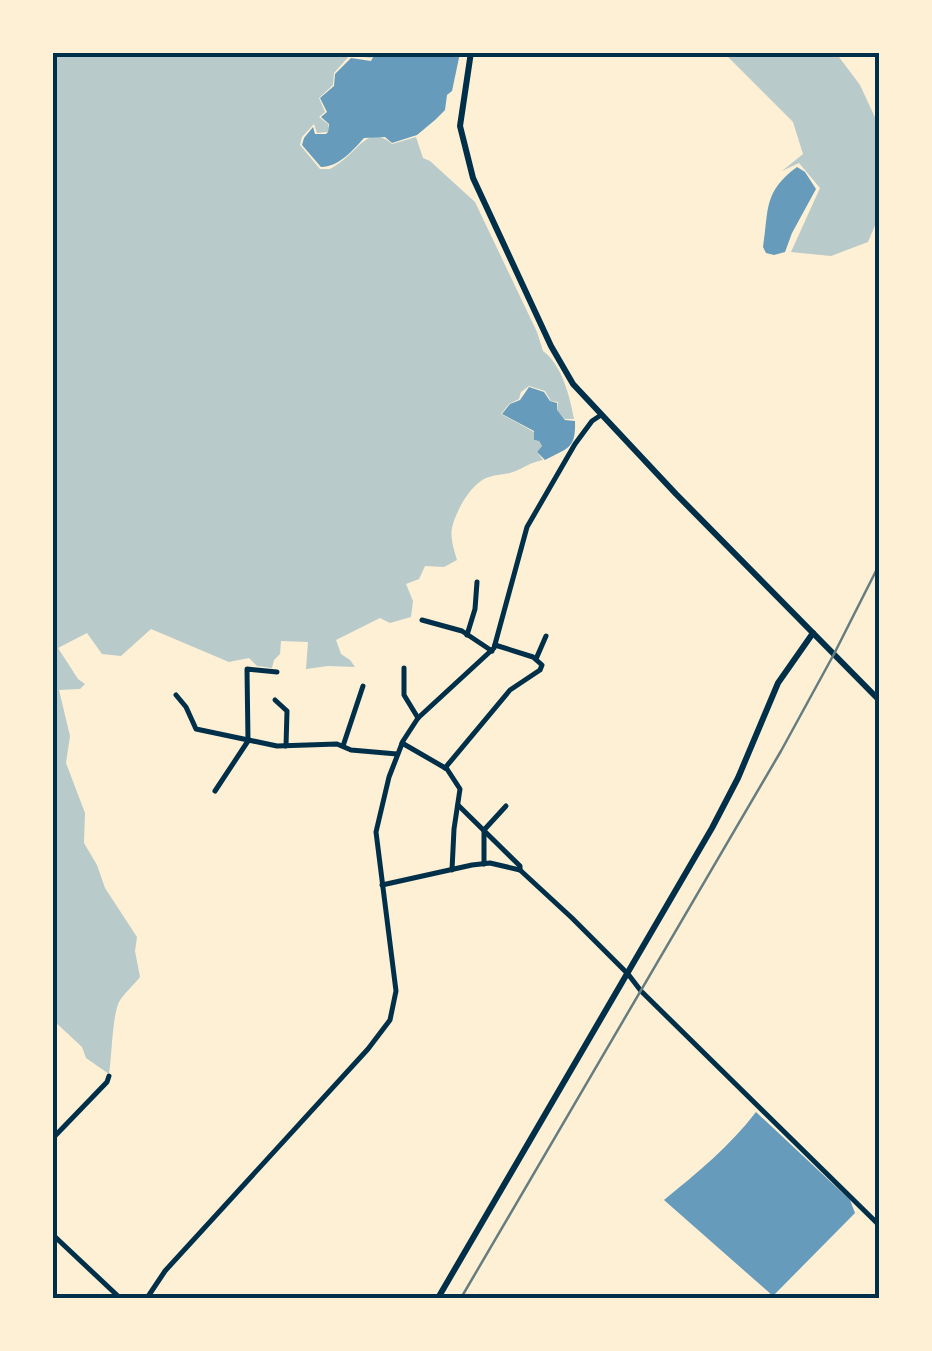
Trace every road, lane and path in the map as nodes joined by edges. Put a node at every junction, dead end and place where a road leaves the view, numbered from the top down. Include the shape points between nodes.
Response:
1 (471, 52) edge
2 (602, 414) junction
3 (477, 582) dead end
4 (422, 620) dead end
5 (813, 633) junction
6 (467, 634) junction
7 (546, 636) dead end
8 (493, 648) junction
9 (536, 660) junction
10 (404, 668) dead end
11 (276, 672) dead end
12 (363, 686) dead end
13 (176, 695) dead end
14 (275, 700) dead end
15 (880, 702) edge
16 (418, 718) junction
17 (248, 741) junction
18 (402, 743) junction
19 (286, 746) junction
20 (343, 746) junction
21 (397, 754) junction
22 (446, 768) junction
23 (215, 791) dead end
24 (458, 805) junction
25 (506, 806) dead end
26 (484, 830) junction
27 (484, 864) junction
28 (452, 870) junction
29 (520, 870) junction
30 (382, 885) junction
31 (628, 974) junction
32 (110, 1076) dead end
33 (52, 1139) edge
34 (880, 1226) edge
35 (52, 1234) edge
36 (120, 1298) edge
37 (147, 1298) edge
38 (438, 1298) edge

1 - 2 street via 460,126 473,178 551,346 573,384
2 - 5 street
2 - 8 street via 575,444 527,527
3 - 6 street
4 - 6 street
5 - 15 street
5 - 31 street via 778,683 738,778
6 - 8 street
7 - 9 street
8 - 9 street
8 - 16 street
9 - 22 street via 540,670 510,690
10 - 16 street via 404,695
11 - 17 street via 247,669
12 - 20 street
13 - 17 street via 196,729
14 - 19 street via 287,710
16 - 18 street
17 - 19 street
17 - 23 street
18 - 21 street
18 - 22 street
19 - 20 street
20 - 21 street
21 - 30 street via 378,814
22 - 24 street via 460,788
24 - 26 street
24 - 28 street
25 - 26 street
26 - 27 street
26 - 29 street
27 - 28 street
27 - 29 street
28 - 30 street
29 - 31 street
30 - 37 street via 396,991 390,1020
31 - 34 street
31 - 38 street
32 - 33 street
35 - 36 street

